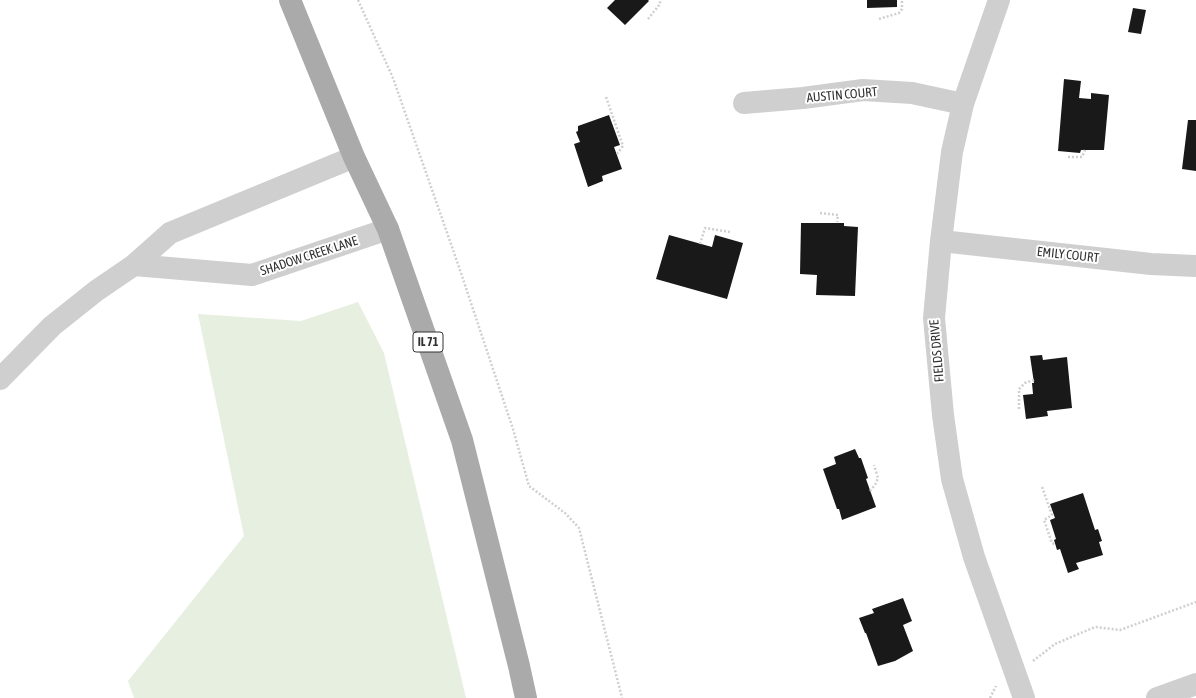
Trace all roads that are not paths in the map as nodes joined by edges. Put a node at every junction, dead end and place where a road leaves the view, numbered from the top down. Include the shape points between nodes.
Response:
1 (290, 0) edge
2 (999, 0) edge
3 (744, 103) dead end
4 (962, 104) junction
5 (354, 157) junction
6 (388, 229) junction
7 (941, 240) junction
8 (134, 265) junction
9 (1196, 266) edge
10 (0, 379) edge
11 (1196, 684) edge
12 (526, 698) edge
13 (1024, 698) edge
14 (1158, 698) edge

1 - 5 main road, IL 71
2 - 4 street, FIELDS DRIVE
3 - 4 street, AUSTIN COURT via 863,90 912,93
4 - 7 street, FIELDS DRIVE via 952,152
5 - 6 main road, IL 71
5 - 8 street via 170,233
6 - 8 street, SHADOW CREEK LANE via 252,275
6 - 12 main road, IL 71 via 462,440
7 - 9 street, EMILY COURT via 1151,264
7 - 13 street, FIELDS DRIVE via 934,318 952,479 974,557
8 - 10 street via 52,326
11 - 14 street

